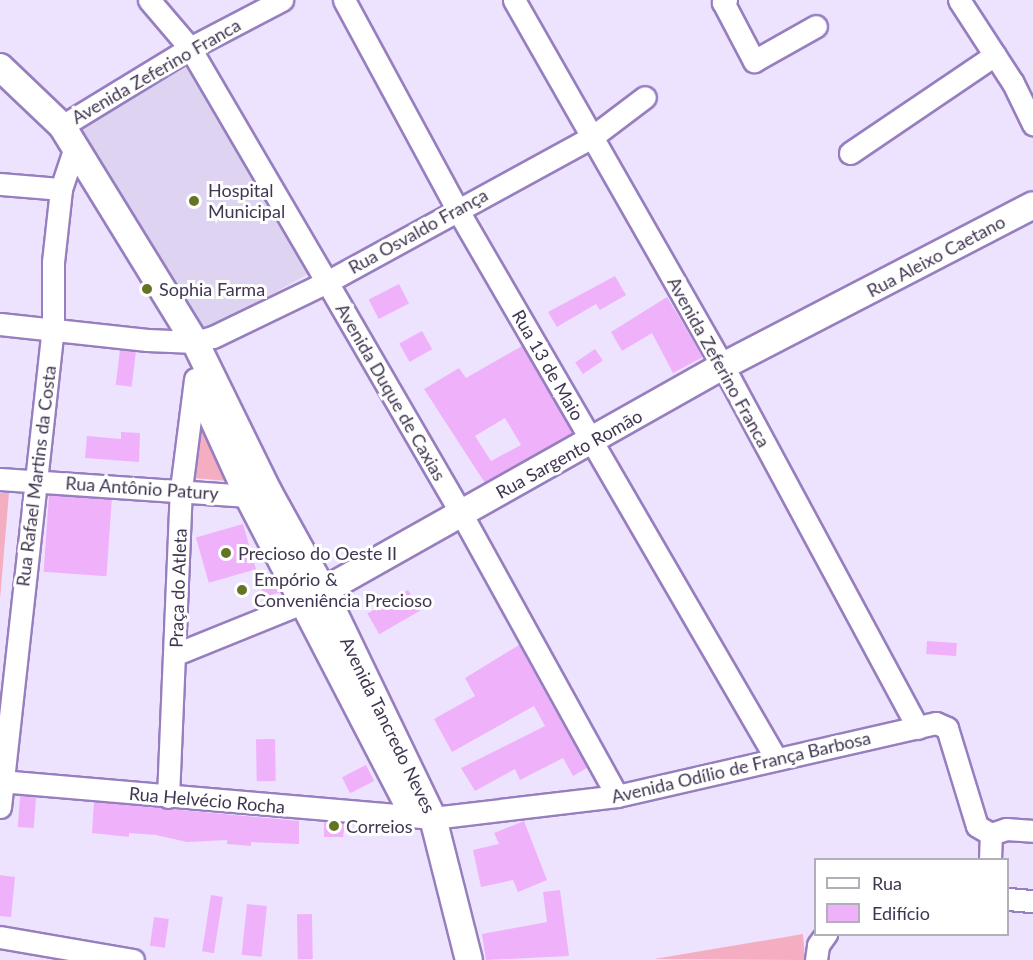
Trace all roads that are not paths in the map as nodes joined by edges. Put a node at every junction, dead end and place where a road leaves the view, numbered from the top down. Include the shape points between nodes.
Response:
1 (149, 0) edge
2 (282, 0) edge
3 (344, 0) edge
4 (514, 0) edge
5 (726, 0) edge
6 (959, 0) edge
7 (816, 26) dead end
8 (190, 48) junction
9 (995, 55) junction
10 (0, 67) edge
11 (1033, 87) edge
12 (645, 97) dead end
13 (1029, 117) edge
14 (69, 136) junction
15 (592, 136) junction
16 (850, 153) dead end
17 (0, 184) edge
18 (61, 189) junction
19 (1033, 205) edge
20 (457, 209) junction
21 (327, 282) junction
22 (838, 308) joint
23 (0, 324) edge
24 (53, 327) junction
25 (188, 342) junction
26 (723, 366) junction
27 (195, 379) junction
28 (593, 442) junction
29 (0, 479) edge
30 (35, 482) junction
31 (181, 489) junction
32 (258, 494) junction
33 (462, 513) junction
34 (324, 592) junction
35 (302, 603) junction
36 (176, 654) junction
37 (918, 728) junction
38 (775, 757) junction
39 (1, 781) edge
40 (617, 796) junction
41 (168, 797) junction
42 (0, 807) edge
43 (424, 817) junction
44 (1033, 831) edge
45 (988, 852) edge
46 (1009, 899) edge
47 (1033, 900) edge
48 (825, 936) edge
49 (0, 937) edge
50 (58, 955) edge
51 (133, 960) edge
52 (453, 960) edge
53 (469, 960) edge
54 (816, 960) edge

1 - 8 street, Avenida Duque de Caxias
2 - 8 street, Avenida Zeferino Franca
3 - 20 street, Rua 13 de Maio
4 - 15 street, Avenida Zeferino Franca
5 - 7 street via 723,2 754,61
6 - 9 street
8 - 14 street, Avenida Zeferino Franca
8 - 21 street, Avenida Duque de Caxias
9 - 13 street
9 - 16 street
10 - 14 main road, Avenida Tancredo Neves
11 - 13 street
12 - 15 street, Rua Osvaldo França
14 - 18 street, Rua Rafael Martins da Costa
14 - 25 main road, Avenida Tancredo Neves via 174,311
15 - 20 street, Rua Osvaldo França
15 - 26 street, Avenida Zeferino Franca
17 - 18 street
18 - 24 street, Rua Rafael Martins da Costa via 53,262
19 - 22 main road, Rua Aleixo Caetano
20 - 21 street, Rua Osvaldo França
20 - 28 street, Rua 13 de Maio
21 - 25 street, Rua Osvaldo França via 213,338
21 - 33 street, Avenida Duque de Caxias
22 - 26 main road, Rua Sargento Romão
23 - 24 street
24 - 25 street via 100,337
24 - 30 street, Rua Rafael Martins da Costa
25 - 27 main road, Avenida Tancredo Neves
25 - 32 main road, Avenida Tancredo Neves
26 - 28 main road, Rua Sargento Romão
26 - 37 street, Avenida Zeferino Franca
27 - 31 street, Praça do Atleta
27 - 32 main road, Avenida Tancredo Neves
28 - 33 main road, Rua Sargento Romão
28 - 38 street, Rua 13 de Maio
29 - 30 street, Rua Antônio Patury
30 - 31 street, Rua Antônio Patury
30 - 39 street, Rua Rafael Martins da Costa
31 - 32 street, Rua Antônio Patury
31 - 36 street, Praça do Atleta
32 - 34 main road, Avenida Tancredo Neves
32 - 35 main road, Avenida Tancredo Neves
33 - 34 main road, Rua Sargento Romão
33 - 40 street, Avenida Duque de Caxias
34 - 35 main road, Rua Sargento Romão
34 - 43 main road, Avenida Tancredo Neves
35 - 36 street
35 - 43 main road, Avenida Tancredo Neves
36 - 41 street, Praça do Atleta
37 - 38 street, Avenida Odílio de França Barbosa
37 - 45 street, Avenida Odílio de França Barbosa via 936,723 947,728 972,814
38 - 40 street, Avenida Odílio de França Barbosa
39 - 41 street, Rua Helvécio Rocha
39 - 42 street, Rua Rafael Martins da Costa
40 - 43 street, Avenida Odílio de França Barbosa
41 - 43 street, Rua Helvécio Rocha
43 - 52 main road, Avenida Tancredo Neves
43 - 53 main road, Avenida Tancredo Neves
44 - 45 street via 1006,829
46 - 47 street
48 - 54 street via 818,945
49 - 50 street
50 - 51 street

